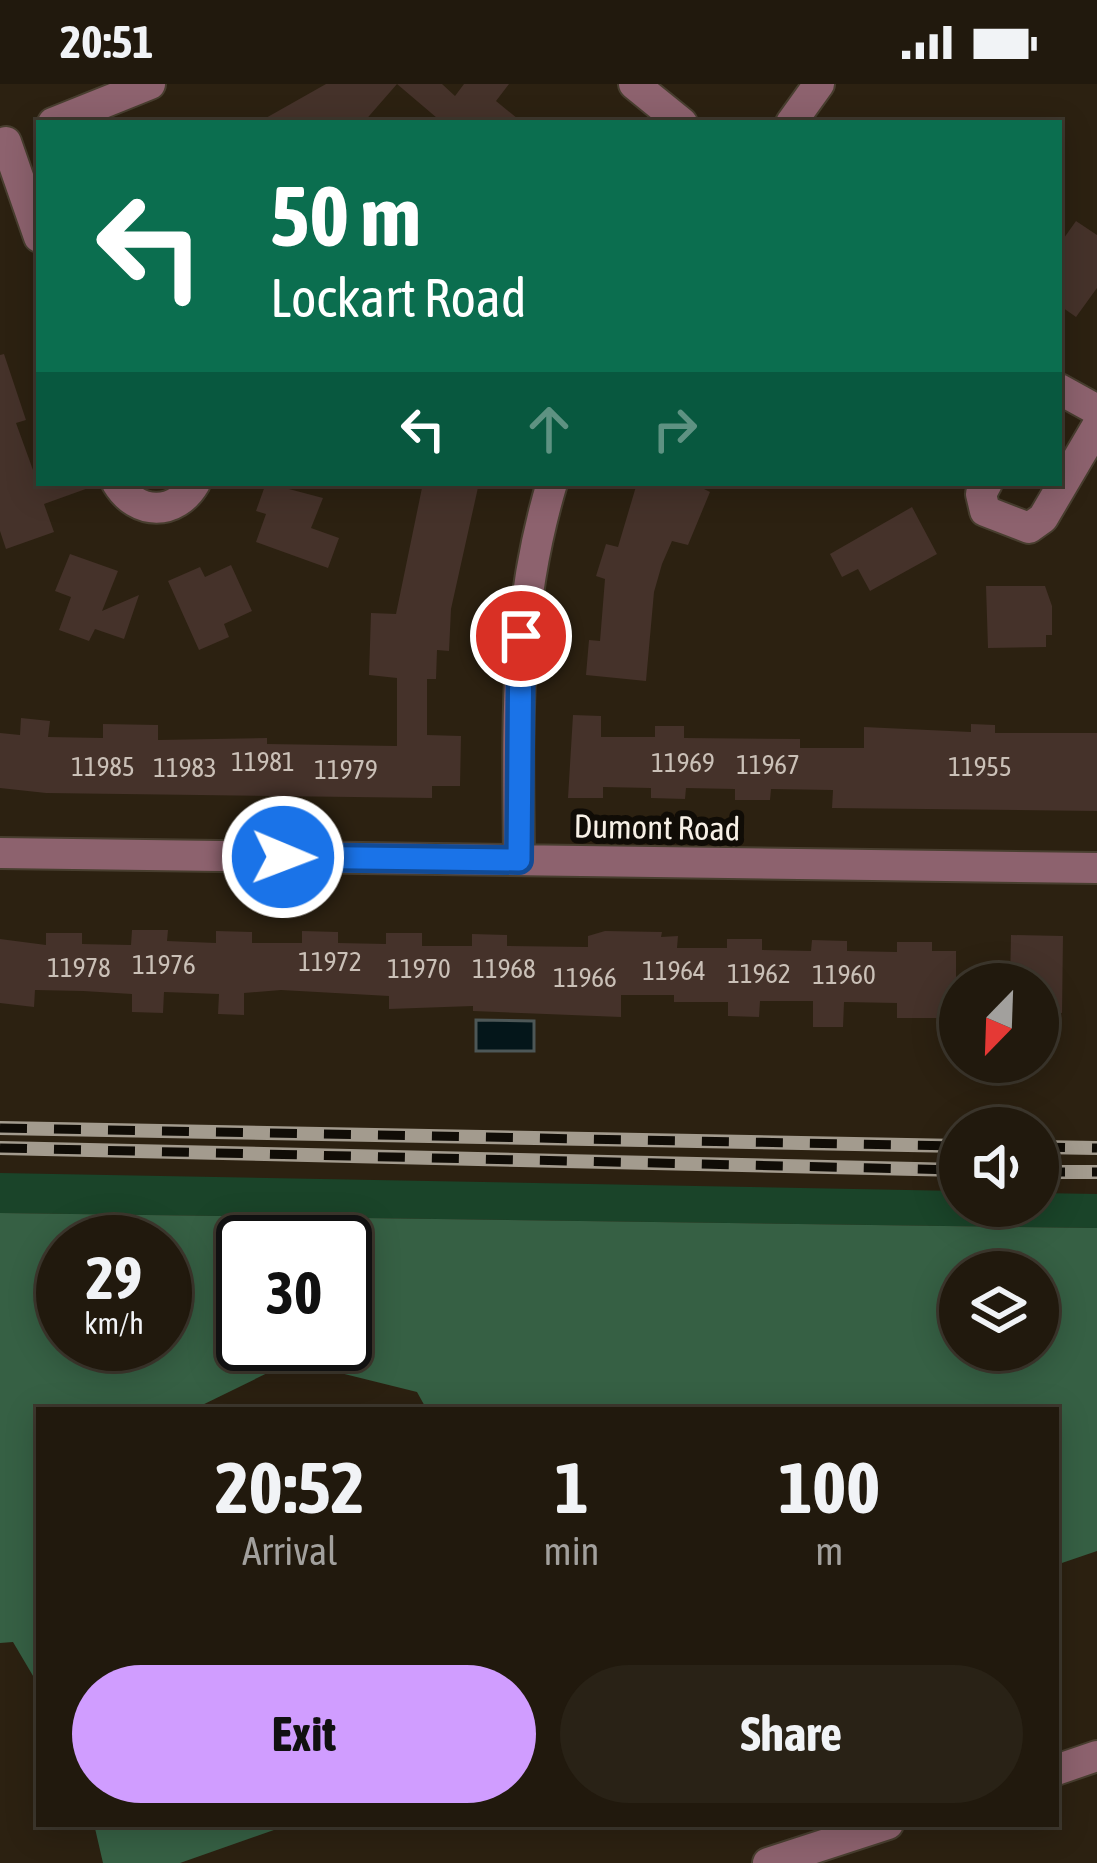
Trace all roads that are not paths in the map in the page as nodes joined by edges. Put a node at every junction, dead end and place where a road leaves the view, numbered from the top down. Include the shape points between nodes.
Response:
1 (151, 84) edge
2 (634, 84) edge
3 (819, 84) edge
4 (61, 120) edge
5 (678, 120) edge
6 (793, 120) edge
7 (36, 130) edge
8 (3, 143) edge
9 (36, 229) edge
10 (1062, 391) edge
11 (1097, 410) edge
12 (1097, 426) edge
13 (120, 486) edge
14 (194, 486) edge
15 (551, 486) edge
16 (1062, 486) edge
17 (1062, 486) edge
18 (984, 489) edge
19 (0, 853) edge
20 (519, 860) junction
21 (1097, 868) edge
22 (1097, 1756) edge
23 (1059, 1769) edge
24 (883, 1827) edge
25 (847, 1851) edge
26 (768, 1863) edge

1 - 4 street
2 - 5 street
3 - 6 street
7 - 8 street
8 - 9 street
10 - 11 street
12 - 16 street
13 - 14 street via 140,506 163,509
15 - 20 street via 529,558 518,674
17 - 18 street via 1029,528 985,511
19 - 20 street, Dumont Road
20 - 21 street, Dumont Road
22 - 23 street
24 - 25 street
25 - 26 street

